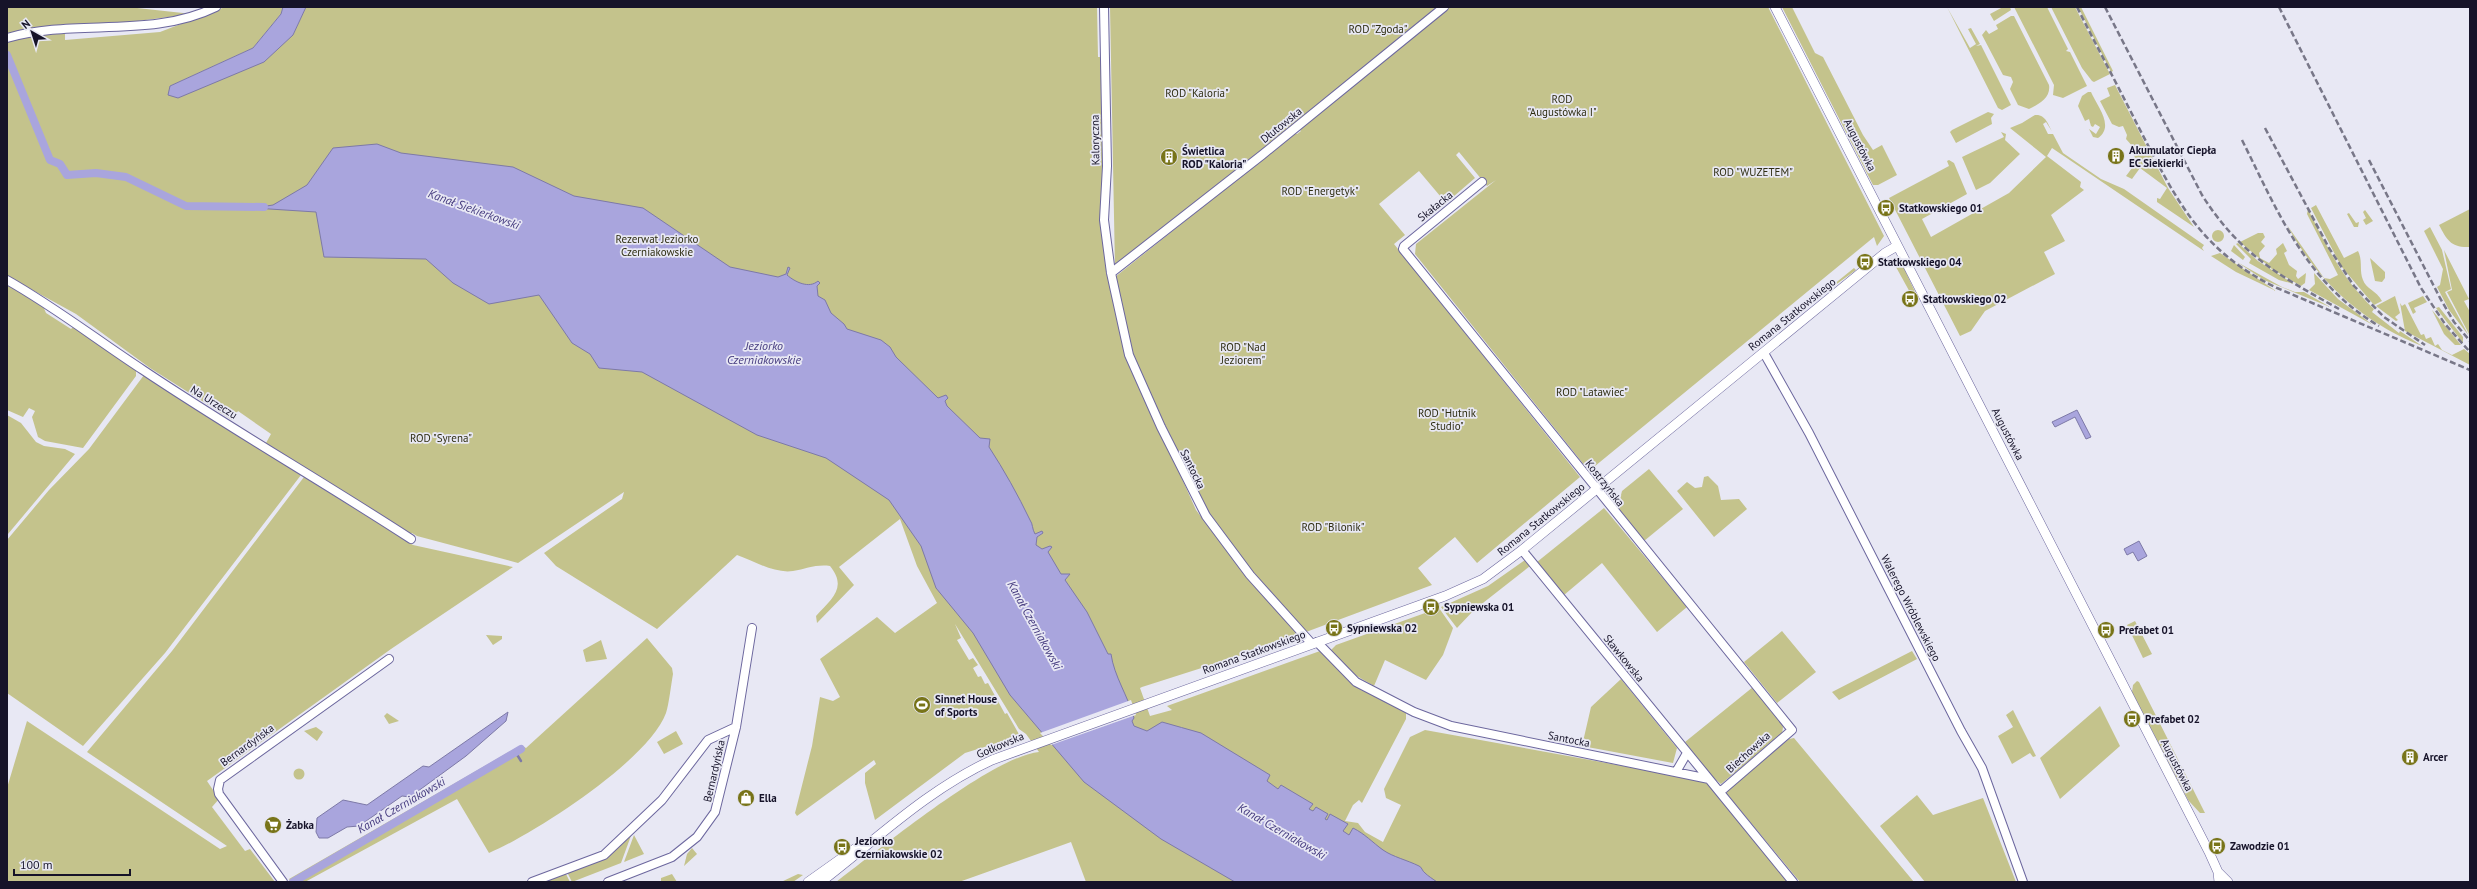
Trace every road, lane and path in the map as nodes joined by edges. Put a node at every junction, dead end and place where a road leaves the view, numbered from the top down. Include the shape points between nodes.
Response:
1 (216, 7) edge
2 (1104, 7) edge
3 (1444, 7) edge
4 (1775, 7) edge
5 (7, 38) edge
6 (1482, 182) dead end
7 (1898, 246) junction
8 (1403, 247) joint
9 (1111, 273) junction
10 (7, 280) edge
11 (1764, 353) junction
12 (1596, 489) junction
13 (411, 539) dead end
14 (1522, 550) junction
15 (752, 628) dead end
16 (1315, 643) junction
17 (389, 659) dead end
18 (1140, 706) joint
19 (736, 727) junction
20 (1792, 730) joint
21 (1687, 753) junction
22 (1676, 772) junction
23 (1709, 780) junction
24 (1720, 792) junction
25 (883, 831) junction
26 (2218, 872) junction
27 (283, 882) edge
28 (532, 882) edge
29 (608, 882) edge
30 (808, 882) edge
31 (821, 882) edge
32 (1793, 882) edge
33 (2023, 882) edge
34 (2219, 882) edge
35 (2228, 882) edge

1 - 5 street via 186,20 40,30
2 - 9 street, Kaloryczna via 1107,166 1104,206
3 - 9 street, Dłutowska via 1262,155
4 - 7 street, Augustówka
6 - 8 street, Skałacka
7 - 11 street, Romana Statkowskiego via 1885,253
7 - 26 street, Augustówka
8 - 12 street, Kostrzyńska
9 - 16 street, Santocka via 1131,362 1199,504 1250,574
10 - 13 street, Na Urzeczu via 75,321 142,370 303,474
11 - 12 street, Romana Statkowskiego
11 - 33 street, Walerego Wróblewskiego via 1809,433 1982,768
12 - 14 street, Romana Statkowskiego
12 - 20 street, Kostrzyńska
14 - 16 street, Romana Statkowskiego via 1483,579 1463,589
14 - 21 street, Sławkowska
15 - 19 street, Bernardyńska
16 - 18 street, Romana Statkowskiego
16 - 22 street, Santocka via 1349,677 1429,718 1451,726
17 - 27 street, Bernardyńska via 220,780 219,794
18 - 25 street, Gołkowska via 1034,744 961,776
19 - 28 street via 708,740 662,800 604,855
19 - 29 street, Bernardyńska via 718,802 709,824 672,857
20 - 24 street, Biechowska
21 - 22 street
21 - 23 street, Sławkowska
22 - 23 street, Santocka
23 - 24 street
24 - 32 street
25 - 30 street, Gołkowska via 842,856
25 - 31 street, Gołkowska via 850,861
26 - 34 street, Augustówka
26 - 35 street, Augustówka

